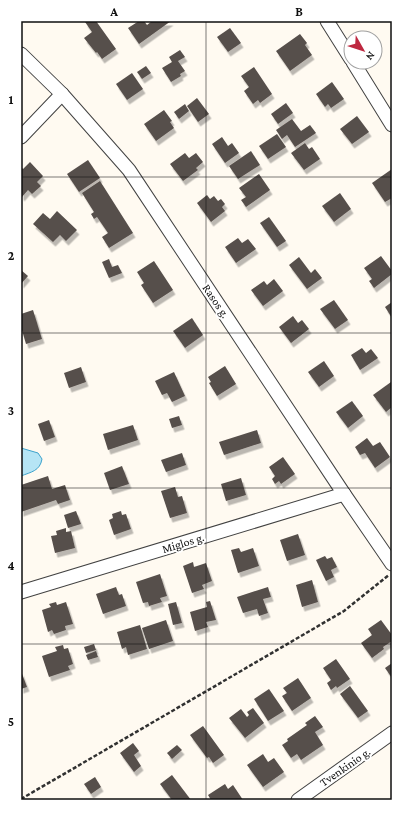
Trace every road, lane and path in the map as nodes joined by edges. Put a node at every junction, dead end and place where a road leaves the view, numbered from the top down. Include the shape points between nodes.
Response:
1 (327, 21) edge
2 (343, 47) edge
3 (21, 54) edge
4 (358, 70) edge
5 (62, 94) junction
6 (392, 124) edge
7 (21, 138) edge
8 (344, 494) junction
9 (392, 564) edge
10 (392, 572) edge
11 (21, 592) edge
12 (392, 733) edge
13 (21, 799) edge
14 (298, 800) edge

1 - 2 street
3 - 5 street, Rasos g.
4 - 6 street
5 - 7 street
5 - 8 street, Rasos g. via 129,170
8 - 9 street, Rasos g.
8 - 11 street, Miglos g.
10 - 13 path via 344,611
12 - 14 street, Tvenkinio g.

